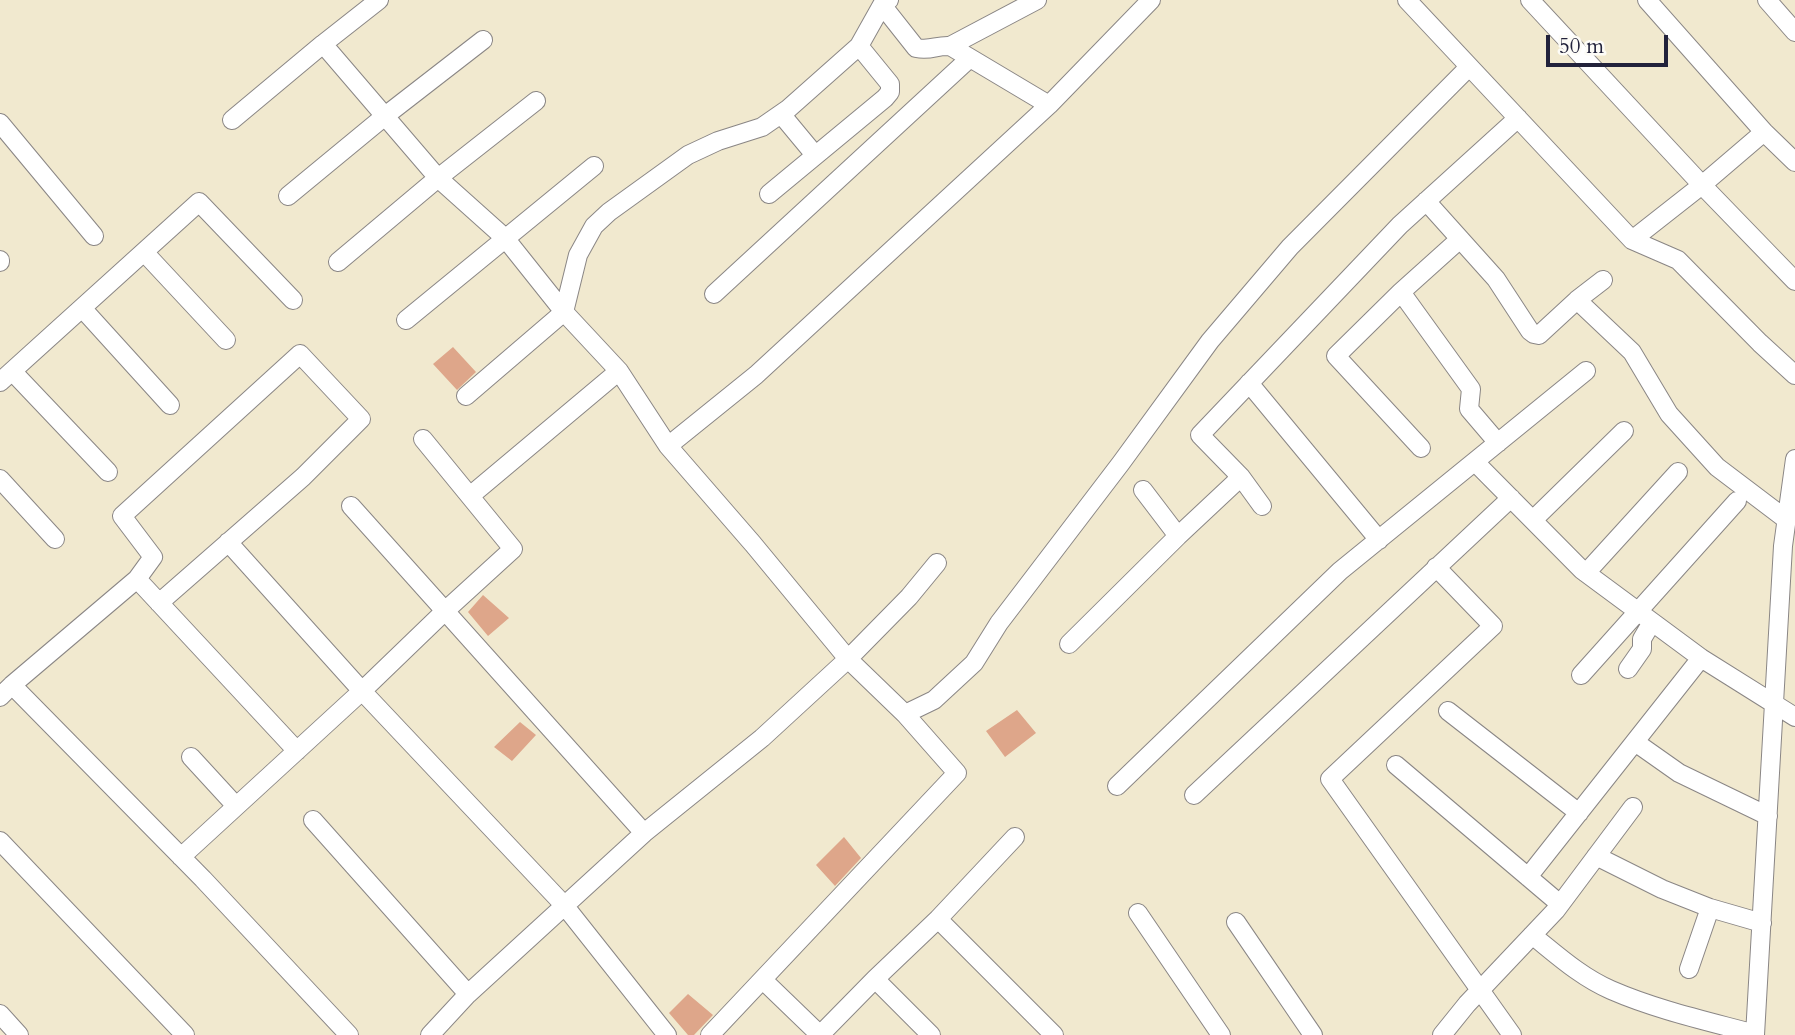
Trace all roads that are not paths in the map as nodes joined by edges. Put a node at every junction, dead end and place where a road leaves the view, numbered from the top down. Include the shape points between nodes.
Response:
1 (379, 0) edge
2 (1037, 0) edge
3 (1151, 0) edge
4 (1407, 0) edge
5 (1530, 0) edge
6 (1647, 0) edge
7 (1766, 0) edge
8 (885, 3) edge
9 (1795, 32) edge
10 (483, 40) dead end
11 (323, 44) junction
12 (859, 46) junction
13 (950, 46) junction
14 (970, 58) junction
15 (1469, 67) junction
16 (536, 101) dead end
17 (1049, 105) junction
18 (781, 114) junction
19 (385, 116) junction
20 (1518, 118) junction
21 (232, 120) dead end
22 (0, 123) edge
23 (1765, 132) junction
24 (815, 155) junction
25 (1795, 162) edge
26 (594, 166) dead end
27 (438, 178) junction
28 (1702, 185) junction
29 (769, 194) dead end
30 (288, 196) dead end
31 (1426, 201) junction
32 (94, 236) dead end
33 (505, 238) junction
34 (1460, 239) junction
35 (1632, 240) junction
36 (144, 252) junction
37 (338, 262) dead end
38 (1603, 279) dead end
39 (1795, 281) edge
40 (1401, 292) junction
41 (714, 294) dead end
42 (293, 300) dead end
43 (1577, 300) junction
44 (82, 308) junction
45 (564, 312) junction
46 (406, 320) dead end
47 (226, 340) dead end
48 (620, 371) junction
49 (1586, 371) dead end
50 (1795, 375) edge
51 (6, 377) edge
52 (1249, 383) junction
53 (466, 396) dead end
54 (170, 405) dead end
55 (1624, 431) dead end
56 (423, 439) dead end
57 (1498, 443) junction
58 (668, 446) junction
59 (1421, 448) dead end
60 (1795, 459) edge
61 (1475, 462) junction
62 (108, 472) dead end
63 (1678, 472) dead end
64 (1241, 477) junction
65 (0, 479) edge
66 (1143, 490) dead end
67 (470, 496) junction
68 (1511, 498) junction
69 (1737, 501) dead end
70 (351, 506) dead end
71 (1262, 506) dead end
72 (1533, 520) junction
73 (1787, 520) junction
74 (1178, 536) junction
75 (54, 539) dead end
76 (1379, 540) junction
77 (228, 542) junction
78 (937, 563) dead end
79 (1436, 567) junction
80 (1586, 573) junction
81 (137, 579) junction
82 (159, 603) junction
83 (445, 611) junction
84 (1645, 617) junction
85 (1069, 644) dead end
86 (1701, 658) junction
87 (848, 659) junction
88 (1628, 669) dead end
89 (1581, 675) dead end
90 (6, 691) edge
91 (362, 691) junction
92 (1774, 704) junction
93 (1448, 711) dead end
94 (905, 714) junction
95 (1795, 718) edge
96 (1635, 741) junction
97 (297, 751) junction
98 (191, 757) dead end
99 (1396, 765) dead end
100 (1117, 786) dead end
101 (1194, 795) dead end
102 (236, 806) junction
103 (1633, 807) dead end
104 (1579, 813) junction
105 (1768, 816) junction
106 (313, 820) dead end
107 (644, 833) junction
108 (1015, 837) dead end
109 (0, 841) edge
110 (1596, 856) junction
111 (181, 857) junction
112 (1528, 877) junction
113 (1560, 904) junction
114 (564, 905) junction
115 (1710, 908) junction
116 (1138, 913) dead end
117 (938, 919) junction
118 (1237, 922) dead end
119 (1762, 923) junction
120 (1532, 934) junction
121 (1689, 969) dead end
122 (875, 979) junction
123 (763, 980) junction
124 (1480, 990) junction
125 (468, 994) junction
126 (0, 1014) edge
127 (1755, 1034) edge
128 (19, 1035) edge
129 (185, 1035) edge
130 (349, 1035) edge
131 (430, 1035) edge
132 (667, 1035) edge
133 (710, 1035) edge
134 (820, 1035) edge
135 (930, 1035) edge
136 (1054, 1035) edge
137 (1221, 1035) edge
138 (1313, 1035) edge
139 (1442, 1035) edge
140 (1512, 1035) edge

1 - 11 street
2 - 13 street
3 - 17 street
4 - 15 street
5 - 28 street
6 - 23 street
7 - 9 street
8 - 12 street
8 - 13 street via 916,48
10 - 19 street
11 - 19 street
11 - 21 street
12 - 18 street
12 - 24 street via 890,84 890,92
13 - 14 street
14 - 17 street
14 - 41 street
15 - 20 street
15 - 94 street via 1290,247 1209,341 974,663 934,700
16 - 27 street
17 - 58 street via 755,376
18 - 24 street
18 - 45 street via 762,127 688,155 609,212 594,226 578,256
19 - 27 street
19 - 30 street
20 - 31 street
20 - 35 street
22 - 32 street
23 - 25 street
23 - 28 street
24 - 29 street
26 - 33 street
27 - 33 street
27 - 37 street
28 - 35 street
28 - 39 street
31 - 34 street
31 - 52 street
33 - 45 street
33 - 46 street
34 - 40 street
34 - 43 street via 1496,279 1534,334 1539,335
35 - 50 street via 1678,260
36 - 42 street via 199,202
36 - 44 street
36 - 47 street
38 - 43 street
40 - 57 street via 1471,389 1469,409
40 - 59 street via 1336,356
43 - 73 street via 1632,352 1669,414 1717,467
44 - 51 street
44 - 54 street
45 - 48 street
45 - 53 street
48 - 58 street
48 - 67 street
49 - 57 street
51 - 62 street
52 - 64 street via 1200,435
52 - 76 street
55 - 72 street
56 - 67 street
57 - 61 street
58 - 87 street
60 - 73 street
61 - 68 street
61 - 76 street
63 - 80 street
64 - 71 street
64 - 74 street
65 - 75 street
66 - 74 street
67 - 83 street via 513,549
68 - 72 street
68 - 79 street
69 - 84 street
70 - 83 street
72 - 80 street
73 - 92 street
74 - 85 street
76 - 100 street via 1323,587
77 - 81 street via 303,478 361,419 300,354 122,516 153,557
77 - 82 street
77 - 91 street
78 - 87 street
79 - 101 street
79 - 124 street via 1493,626 1330,779
80 - 84 street
81 - 82 street
81 - 90 street
82 - 97 street
83 - 91 street
83 - 107 street
84 - 86 street
84 - 88 street via 1642,649
84 - 89 street
86 - 92 street
86 - 96 street
87 - 94 street
87 - 107 street via 762,738
90 - 111 street
91 - 97 street
91 - 114 street
92 - 95 street
92 - 105 street
93 - 104 street
94 - 123 street via 957,773
96 - 104 street
96 - 105 street via 1679,773
97 - 102 street
98 - 102 street
99 - 112 street
102 - 111 street
103 - 110 street
104 - 112 street
105 - 119 street
106 - 125 street
107 - 114 street
108 - 117 street
109 - 129 street
110 - 113 street
110 - 115 street
111 - 130 street
112 - 113 street
113 - 120 street
114 - 125 street
114 - 132 street
115 - 119 street
115 - 121 street
116 - 137 street
117 - 122 street
117 - 136 street
118 - 138 street
119 - 127 street
120 - 124 street
120 - 127 street via 1569,966 1610,990
122 - 134 street
122 - 135 street
123 - 133 street
123 - 134 street
124 - 139 street
124 - 140 street
125 - 131 street
126 - 128 street

